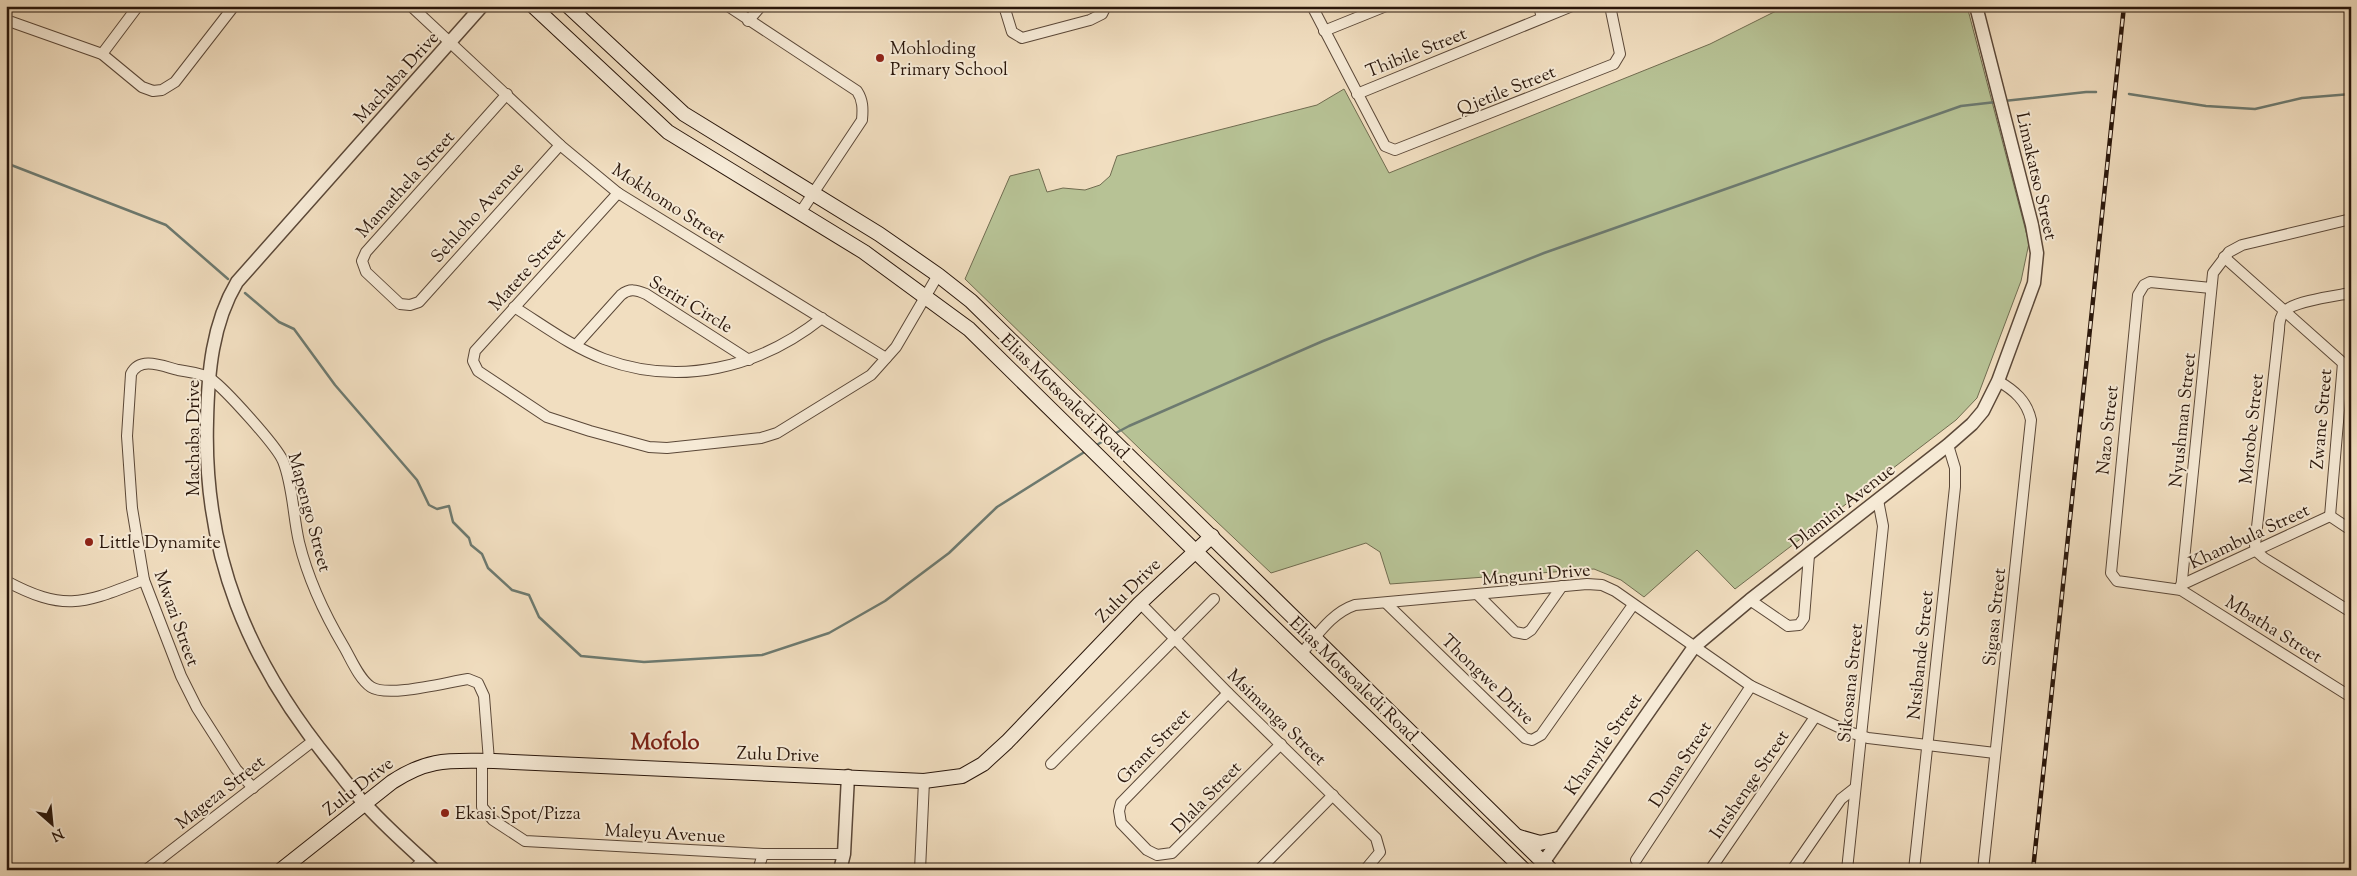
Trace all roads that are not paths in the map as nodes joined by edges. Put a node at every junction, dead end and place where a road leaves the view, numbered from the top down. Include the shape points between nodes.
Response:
1 (138, 6) edge
2 (234, 6) edge
3 (411, 6) edge
4 (482, 6) edge
5 (533, 6) edge
6 (568, 6) edge
7 (728, 6) edge
8 (761, 6) edge
9 (1004, 6) edge
10 (1106, 6) edge
11 (1312, 6) edge
12 (1386, 6) edge
13 (1539, 6) edge
14 (1572, 6) edge
15 (1610, 6) edge
16 (1976, 6) edge
17 (1542, 18) junction
18 (6, 20) edge
19 (748, 20) junction
20 (1324, 31) junction
21 (452, 42) junction
22 (102, 54) junction
23 (507, 94) junction
24 (1357, 94) junction
25 (560, 145) junction
26 (618, 193) junction
27 (813, 193) junction
28 (800, 212) junction
29 (2351, 219) edge
30 (2224, 257) junction
31 (938, 275) junction
32 (2211, 288) junction
33 (2351, 293) edge
34 (926, 296) junction
35 (419, 302) joint
36 (514, 307) junction
37 (2285, 312) junction
38 (822, 318) junction
39 (576, 345) junction
40 (886, 358) junction
41 (749, 360) junction
42 (2347, 362) edge
43 (209, 377) junction
44 (1998, 381) junction
45 (1948, 445) junction
46 (1878, 500) junction
47 (2330, 516) junction
48 (2351, 530) edge
49 (1212, 536) junction
50 (1195, 551) junction
51 (2256, 551) junction
52 (1809, 555) junction
53 (144, 580) junction
54 (6, 581) edge
55 (1562, 586) junction
56 (2181, 588) junction
57 (1478, 595) junction
58 (1214, 598) dead end
59 (1750, 600) junction
60 (1140, 603) junction
61 (1386, 603) junction
62 (1634, 605) junction
63 (2351, 612) edge
64 (1316, 637) junction
65 (1175, 640) junction
66 (1694, 647) junction
67 (1301, 654) junction
68 (1751, 686) junction
69 (1228, 693) junction
70 (2351, 696) edge
71 (1815, 717) junction
72 (1861, 736) junction
73 (312, 741) junction
74 (1280, 744) junction
75 (1926, 745) junction
76 (1996, 753) junction
77 (485, 762) junction
78 (1051, 764) dead end
79 (848, 776) junction
80 (924, 781) junction
81 (252, 788) junction
82 (1855, 788) junction
83 (1333, 794) junction
84 (365, 804) junction
85 (1516, 836) junction
86 (1558, 839) junction
87 (1147, 850) joint
88 (763, 854) junction
89 (844, 854) junction
90 (424, 860) junction
91 (1636, 860) dead end
92 (1544, 867) edge
93 (146, 870) edge
94 (281, 870) edge
95 (412, 870) edge
96 (434, 870) edge
97 (758, 870) edge
98 (840, 870) edge
99 (920, 870) edge
100 (1259, 870) edge
101 (1365, 870) edge
102 (1524, 870) edge
103 (1710, 870) edge
104 (1792, 870) edge
105 (1847, 870) edge
106 (1914, 870) edge
107 (1984, 870) edge

1 - 22 street
2 - 22 street via 175,82 162,90 142,87
3 - 21 street, Mokhomo Street
4 - 21 street, Machaba Drive
5 - 28 main road, Elias Motsoaledi Road via 668,132
6 - 27 main road, Elias Motsoaledi Road via 684,114
7 - 19 street
8 - 19 street
9 - 10 street via 1012,32 1019,38 1090,20 1102,14
11 - 20 street
12 - 20 street
13 - 17 street
14 - 17 street, Thibile Street
15 - 24 street, Qjetile Street via 1620,54 1614,64 1399,150 1385,146
16 - 44 street, Limakatso Street via 2037,253 2031,295
17 - 24 street, Thibile Street
18 - 22 street
19 - 27 street via 860,96 862,120
20 - 24 street
21 - 23 street, Mokhomo Street
21 - 43 street, Machaba Drive via 238,282 222,313
23 - 25 street, Mokhomo Street
23 - 35 street, Mamathela Street via 363,256 366,272 400,304
25 - 26 street, Mokhomo Street
25 - 35 street, Sehloho Avenue
26 - 36 street, Matete Street
26 - 38 street, Mokhomo Street
27 - 28 street
27 - 31 main road, Elias Motsoaledi Road
28 - 34 main road, Elias Motsoaledi Road
29 - 30 street via 2242,245
30 - 32 street, Nyushman Street via 2213,273
30 - 37 street, Zwane Street
31 - 34 street
31 - 49 main road, Elias Motsoaledi Road via 990,318
32 - 56 street, Nyushman Street
32 - 56 street, Nazo Street via 2150,282 2141,288 2135,307 2110,571 2117,581
33 - 37 street via 2299,305
34 - 40 street
34 - 50 main road, Elias Motsoaledi Road via 969,329
36 - 39 street
36 - 40 street, Matete Street via 475,351 473,361 478,371 547,417 649,447 743,441 777,433 871,375
37 - 42 street, Zwane Street
37 - 51 street, Morobe Street via 2278,330
38 - 40 street, Mokhomo Street
38 - 41 street via 788,342
39 - 41 street via 602,358 650,371 702,371
39 - 41 street, Seriri Circle via 621,295 627,290 635,290
42 - 47 street, Zwane Street
43 - 53 street, Mwazi Street via 156,364 138,366 131,374 127,436 132,508
43 - 73 street, Machaba Drive via 208,481 211,510 228,581 251,642 269,677
43 - 77 street, Mapengo Street via 276,449 283,462 311,580 331,625 362,678 371,687 387,692 468,679 478,683 484,696
44 - 45 street, Dlamini Avenue via 1983,411
44 - 76 street, Sigasa Street via 2019,396 2031,420
45 - 46 street, Dlamini Avenue
45 - 75 street, Ntsibande Street via 1955,468 1955,487
46 - 52 street, Dlamini Avenue
46 - 72 street, Sikosana Street via 1883,526
47 - 48 street
47 - 51 street, Khambula Street
49 - 50 main road, Zulu Drive
49 - 64 main road, Elias Motsoaledi Road
50 - 60 main road, Zulu Drive
50 - 67 main road, Elias Motsoaledi Road
51 - 56 street, Khambula Street
51 - 63 street
52 - 59 street, Dlamini Avenue
52 - 59 street via 1804,618 1798,624 1788,626
53 - 54 street via 95,598 70,602 28,592
53 - 81 street, Mwazi Street via 180,676 236,769
55 - 57 street, Mnguni Drive
55 - 57 street via 1525,634 1515,632
55 - 62 street, Mnguni Drive via 1602,585
56 - 70 street, Mbatha Street
57 - 61 street, Mnguni Drive
58 - 65 street
59 - 66 street, Dlamini Avenue
60 - 65 street, Msimanga Street
60 - 80 main road, Zulu Drive via 983,764 962,776
61 - 62 street, Thongwe Drive via 1525,738 1532,740 1541,735
61 - 64 street, Mnguni Drive via 1344,609
62 - 66 street, Mnguni Drive
64 - 67 street, Mnguni Drive
64 - 85 main road, Elias Motsoaledi Road
65 - 69 street, Msimanga Street
65 - 78 street
66 - 68 street, Mnguni Drive
66 - 86 street, Khanyile Street
67 - 102 main road, Elias Motsoaledi Road
68 - 71 street, Mnguni Drive
68 - 91 street, Duma Street
69 - 74 street, Msimanga Street
69 - 87 street, Grant Street via 1121,803 1122,823
71 - 72 street, Mnguni Drive
71 - 103 street, Intshenge Street
72 - 75 street, Mnguni Drive
72 - 82 street, Sikosana Street
73 - 81 street, Mageza Street
73 - 84 street, Machaba Drive
74 - 83 street, Msimanga Street
74 - 87 street, Dlala Street via 1172,854 1158,855
75 - 76 street, Mnguni Drive
75 - 106 street, Ntsibande Street
76 - 107 street, Sigasa Street
77 - 79 main road, Zulu Drive
77 - 84 main road, Zulu Drive via 430,763 410,770
77 - 88 street, Maleyu Avenue via 480,796 482,807 493,820 525,841
79 - 80 main road, Zulu Drive
79 - 89 street
80 - 99 street
81 - 93 street, Mageza Street
82 - 104 street via 1841,799
82 - 105 street, Sikosana Street
83 - 100 street
83 - 101 street, Msimanga Street via 1376,838 1380,852
84 - 90 street, Machaba Drive
84 - 94 main road, Zulu Drive
85 - 86 main road via 1540,843
85 - 92 main road, Elias Motsoaledi Road
86 - 92 street, Khanyile Street
88 - 89 street, Maleyu Avenue
88 - 97 street
89 - 98 street
90 - 95 street
90 - 96 street, Machaba Drive

